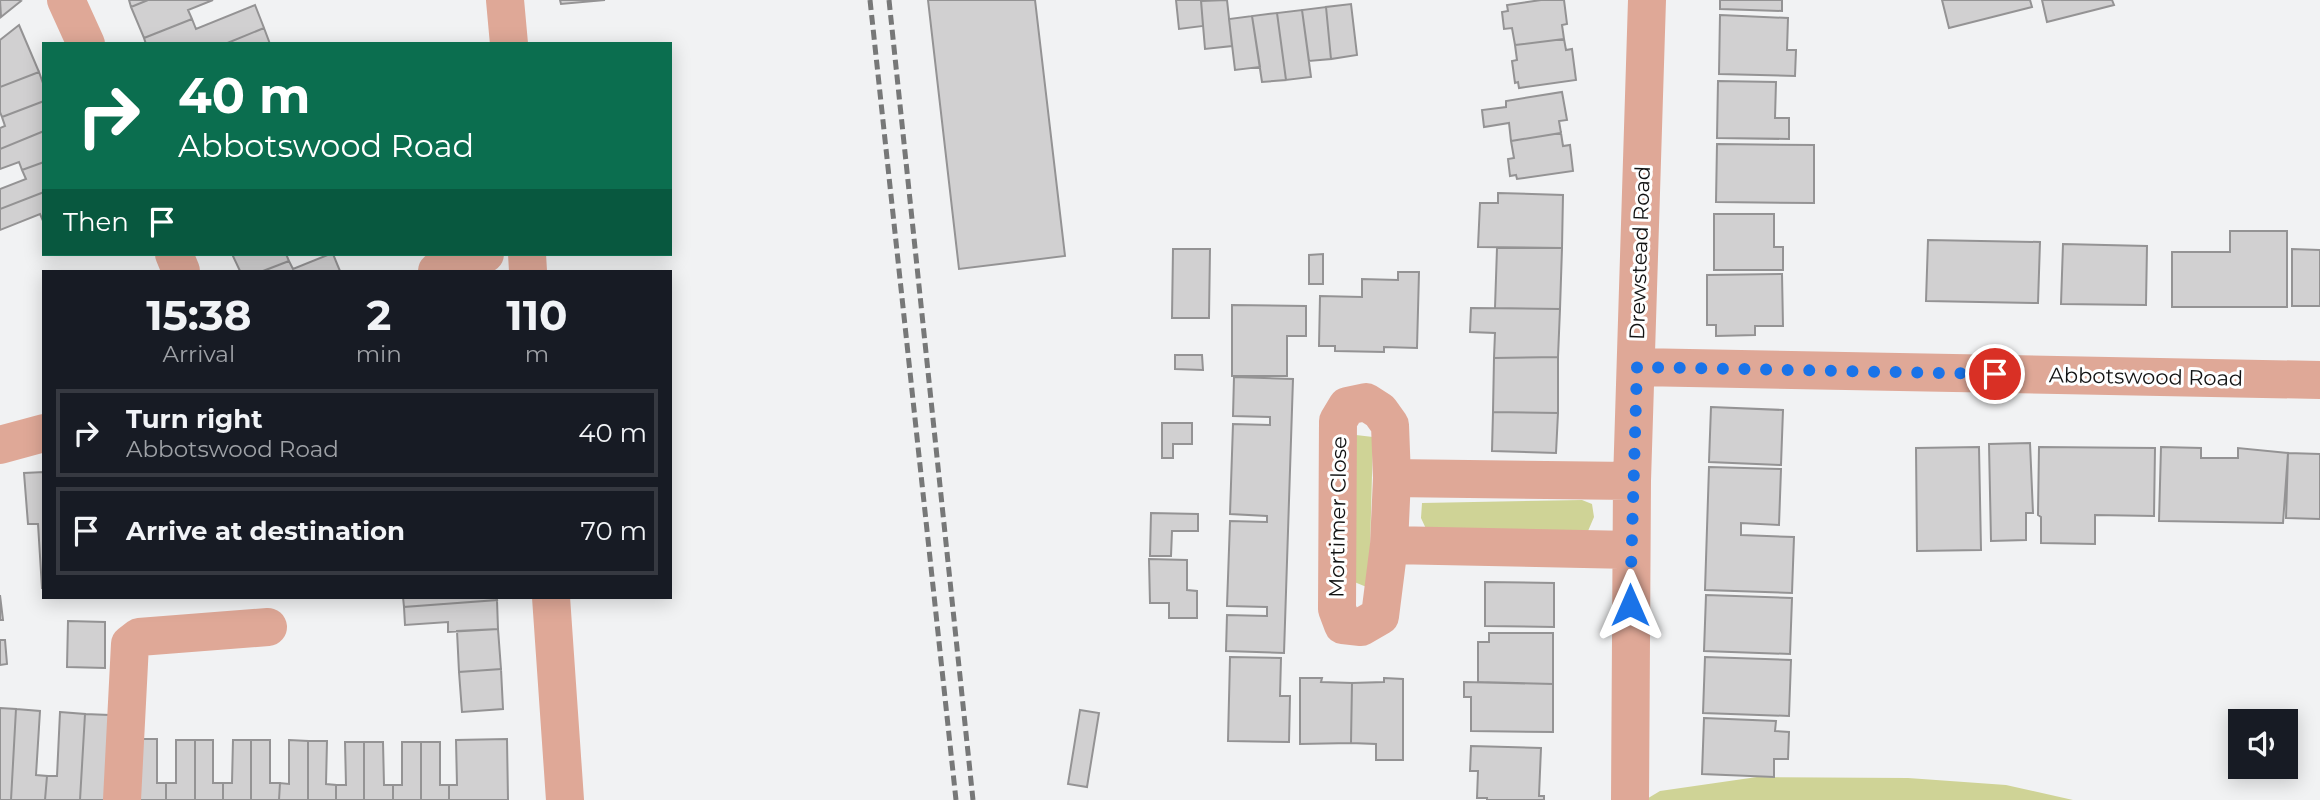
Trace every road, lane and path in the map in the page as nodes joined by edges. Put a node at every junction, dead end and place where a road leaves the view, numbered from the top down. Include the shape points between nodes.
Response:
1 (66, 0) edge
2 (505, 0) edge
3 (1647, 0) edge
4 (85, 42) edge
5 (509, 42) edge
6 (479, 256) edge
7 (440, 270) edge
8 (1637, 367) junction
9 (2320, 380) edge
10 (42, 434) edge
11 (0, 445) edge
12 (1392, 478) junction
13 (1632, 481) junction
14 (1389, 545) junction
15 (1631, 550) junction
16 (551, 599) edge
17 (268, 627) dead end
18 (122, 800) edge
19 (565, 800) edge
20 (1630, 800) edge

1 - 4 street
2 - 5 street
3 - 8 street, Drewstead Road
6 - 7 street
8 - 9 street, Abbotswood Road
8 - 13 street, Drewstead Road
10 - 11 street
12 - 13 street
12 - 14 street, Mortimer Close
12 - 14 street, Mortimer Close via 1391,425 1366,402 1347,406 1338,421 1337,609 1343,625 1361,627 1380,616
13 - 15 street, Drewstead Road
14 - 15 street
15 - 20 street, Drewstead Road
16 - 19 street
17 - 18 street via 139,636 131,644

